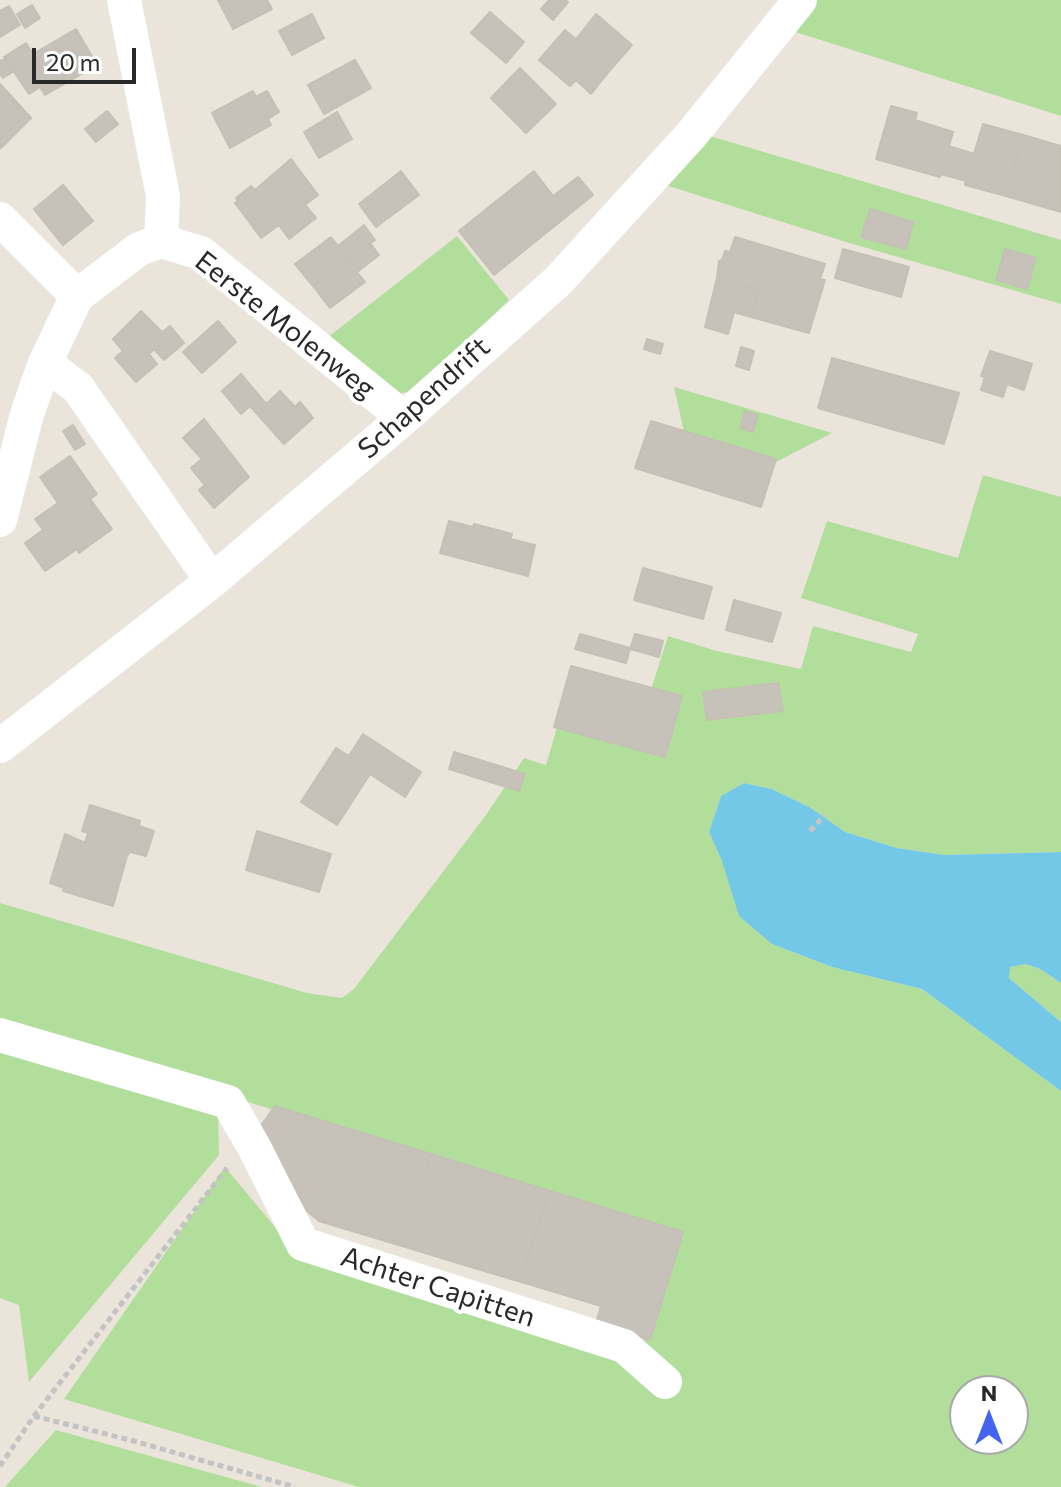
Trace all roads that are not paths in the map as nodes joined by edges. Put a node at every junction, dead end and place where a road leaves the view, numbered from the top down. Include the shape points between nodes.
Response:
1 (124, 0) edge
2 (800, 0) edge
3 (0, 219) edge
4 (161, 241) junction
5 (77, 296) junction
6 (45, 363) junction
7 (404, 418) junction
8 (0, 520) edge
9 (212, 581) junction
10 (0, 746) edge
11 (0, 1035) edge
12 (665, 1382) dead end

1 - 4 street, Eerste Molenweg via 163,196
2 - 7 street, Schapendrift via 692,134 558,281
3 - 5 street
4 - 5 street, Eerste Molenweg via 139,249
4 - 7 street, Eerste Molenweg via 201,253
5 - 6 street
6 - 8 street
6 - 9 street via 78,388
7 - 9 street, Schapendrift
9 - 10 street, Schapendrift
11 - 12 street, Achter Capitten via 228,1102 303,1244 624,1346

